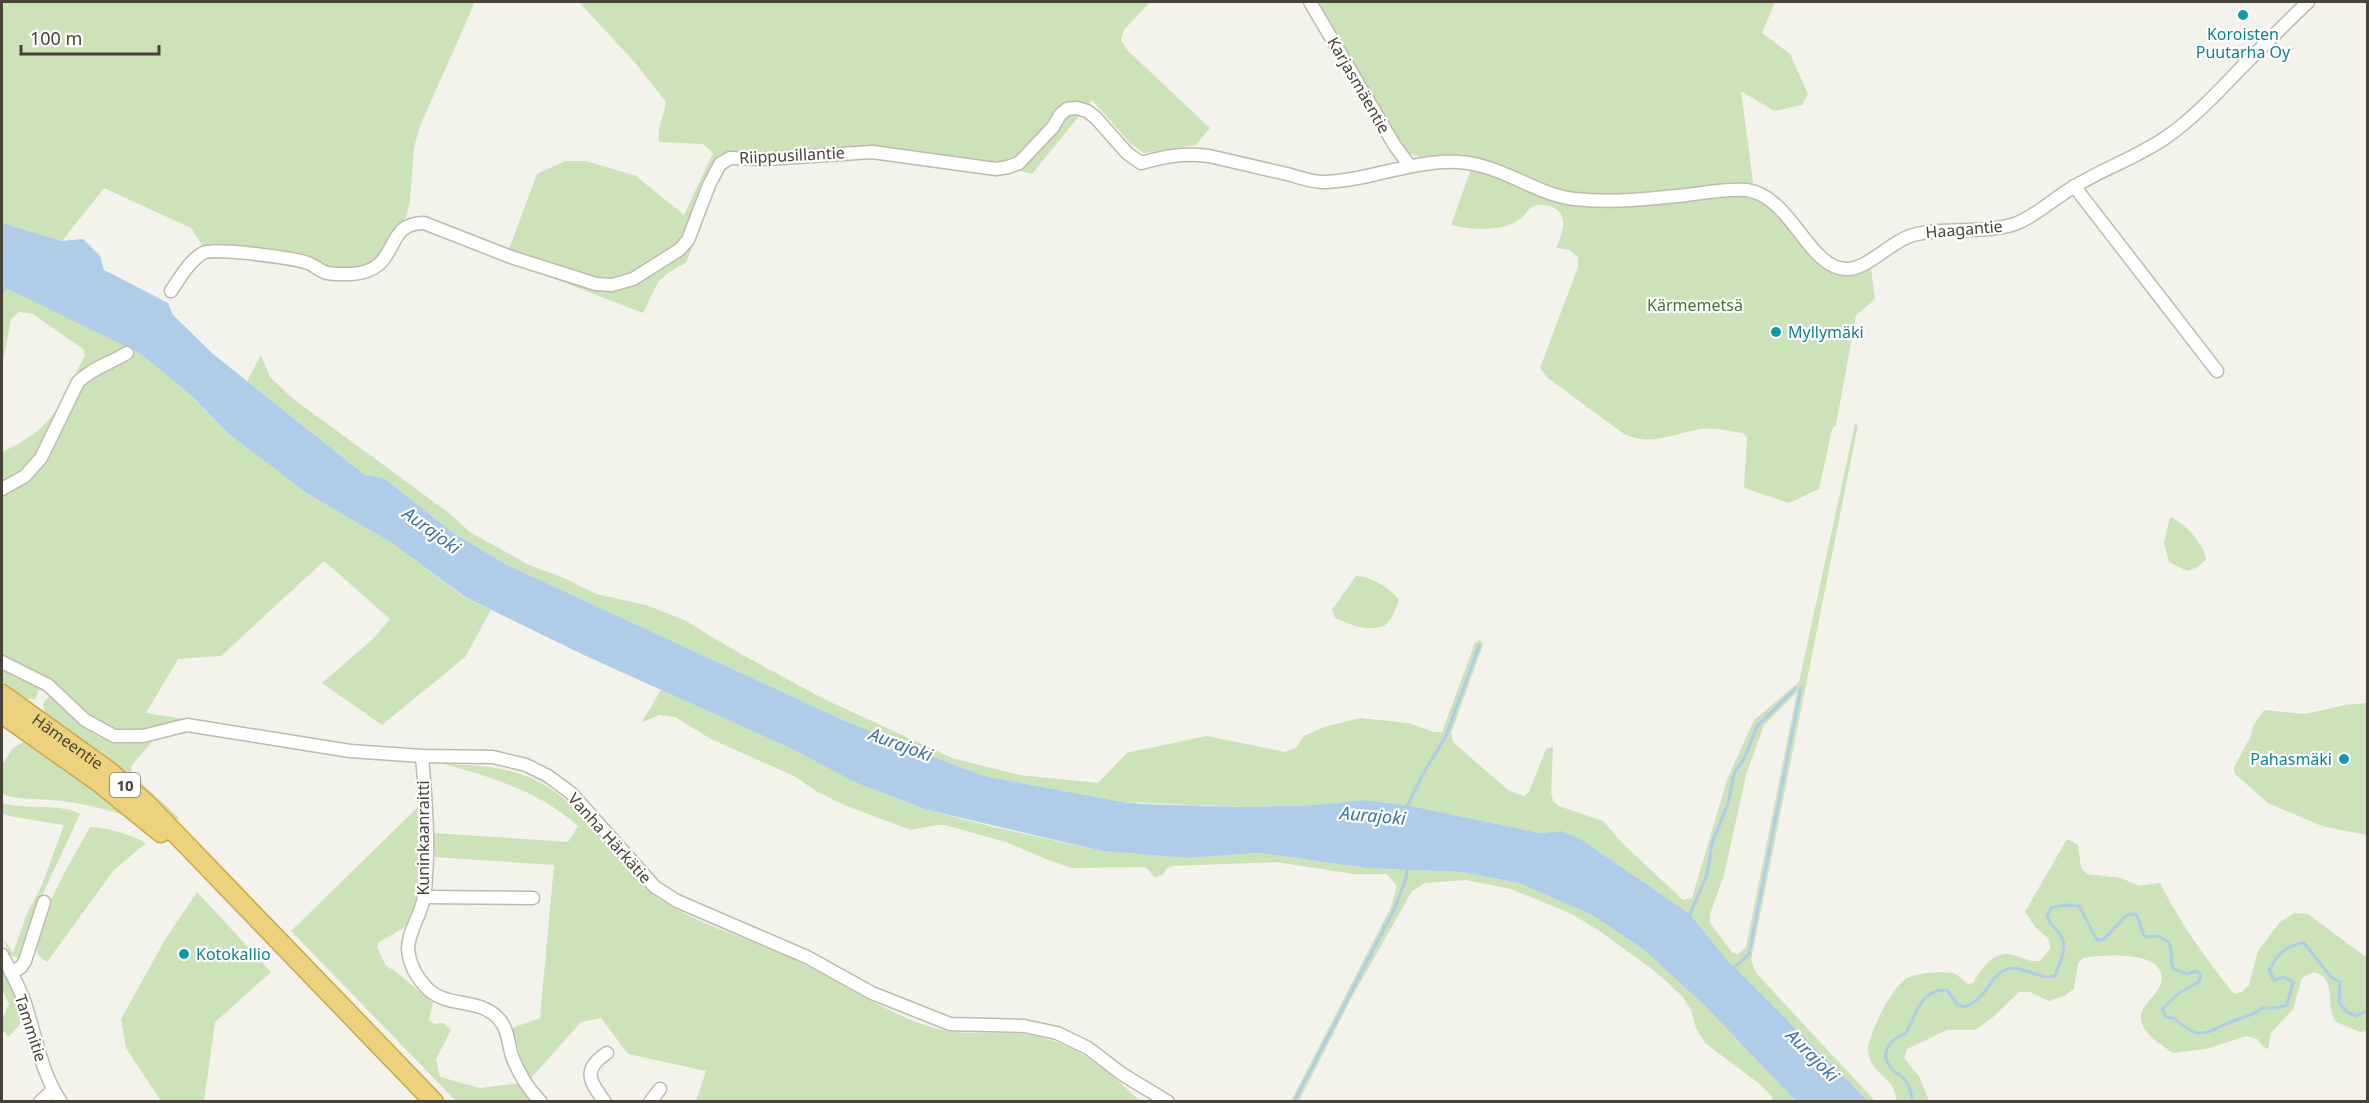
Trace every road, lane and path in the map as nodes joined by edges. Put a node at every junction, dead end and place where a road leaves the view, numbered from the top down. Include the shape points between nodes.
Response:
1 (1310, 2) edge
2 (2308, 2) edge
3 (1410, 166) junction
4 (2074, 186) junction
5 (171, 291) dead end
6 (127, 353) dead end
7 (2217, 371) dead end
8 (2, 489) edge
9 (2, 662) edge
10 (2, 694) edge
11 (2, 714) edge
12 (422, 756) junction
13 (232, 894) junction
14 (424, 897) junction
15 (534, 898) dead end
16 (44, 902) dead end
17 (2, 955) edge
18 (11, 973) junction
19 (607, 1053) dead end
20 (660, 1089) dead end
21 (53, 1090) junction
22 (40, 1101) edge
23 (61, 1101) edge
24 (434, 1101) edge
25 (541, 1101) edge
26 (605, 1101) edge
27 (650, 1101) edge
28 (1168, 1101) edge

1 - 3 street, Karjasmäentie
2 - 4 street, Haagantie via 2208,103 2166,138
3 - 4 street, Haagantie via 1453,161 1483,166 1545,193 1574,199 1642,200 1749,190 1782,209 1818,255 1846,270 1861,266 1898,240 1914,234 1975,231 2017,223
3 - 5 street, Riippusillantie via 1323,182 1191,154 1174,154 1141,163 1087,111 1067,109 1019,163 1008,167 872,152 730,158 720,164 688,240 679,250 633,279 612,285 596,284 424,223 412,223 398,233 376,269 353,274 326,273 307,262 206,251 194,258
4 - 7 street
6 - 8 street via 88,372 78,382 41,459 25,476
9 - 12 street, Vanha Härkätie via 48,685 85,720 114,736 143,736 187,725 350,751
10 - 13 highway, Hämeentie / 10 via 146,803
11 - 13 highway, Hämeentie / 10 via 101,784
12 - 14 street, Kuninkaanraitti
12 - 28 street, Vanha Härkätie via 493,756 526,765 571,793 655,887 677,902 807,957 872,993 950,1024 1024,1026 1058,1033 1088,1048
13 - 24 highway, Hämeentie / 10
14 - 15 street
14 - 25 street, Kuninkaanraitti via 409,945 411,963 419,979 436,995 479,1006 496,1015 503,1023 519,1071
16 - 18 street via 25,961
17 - 18 street, Tammitie
18 - 21 street, Tammitie via 25,1002
19 - 26 street via 591,1066 589,1077
20 - 27 street
21 - 22 street
21 - 23 street, Tammitie

